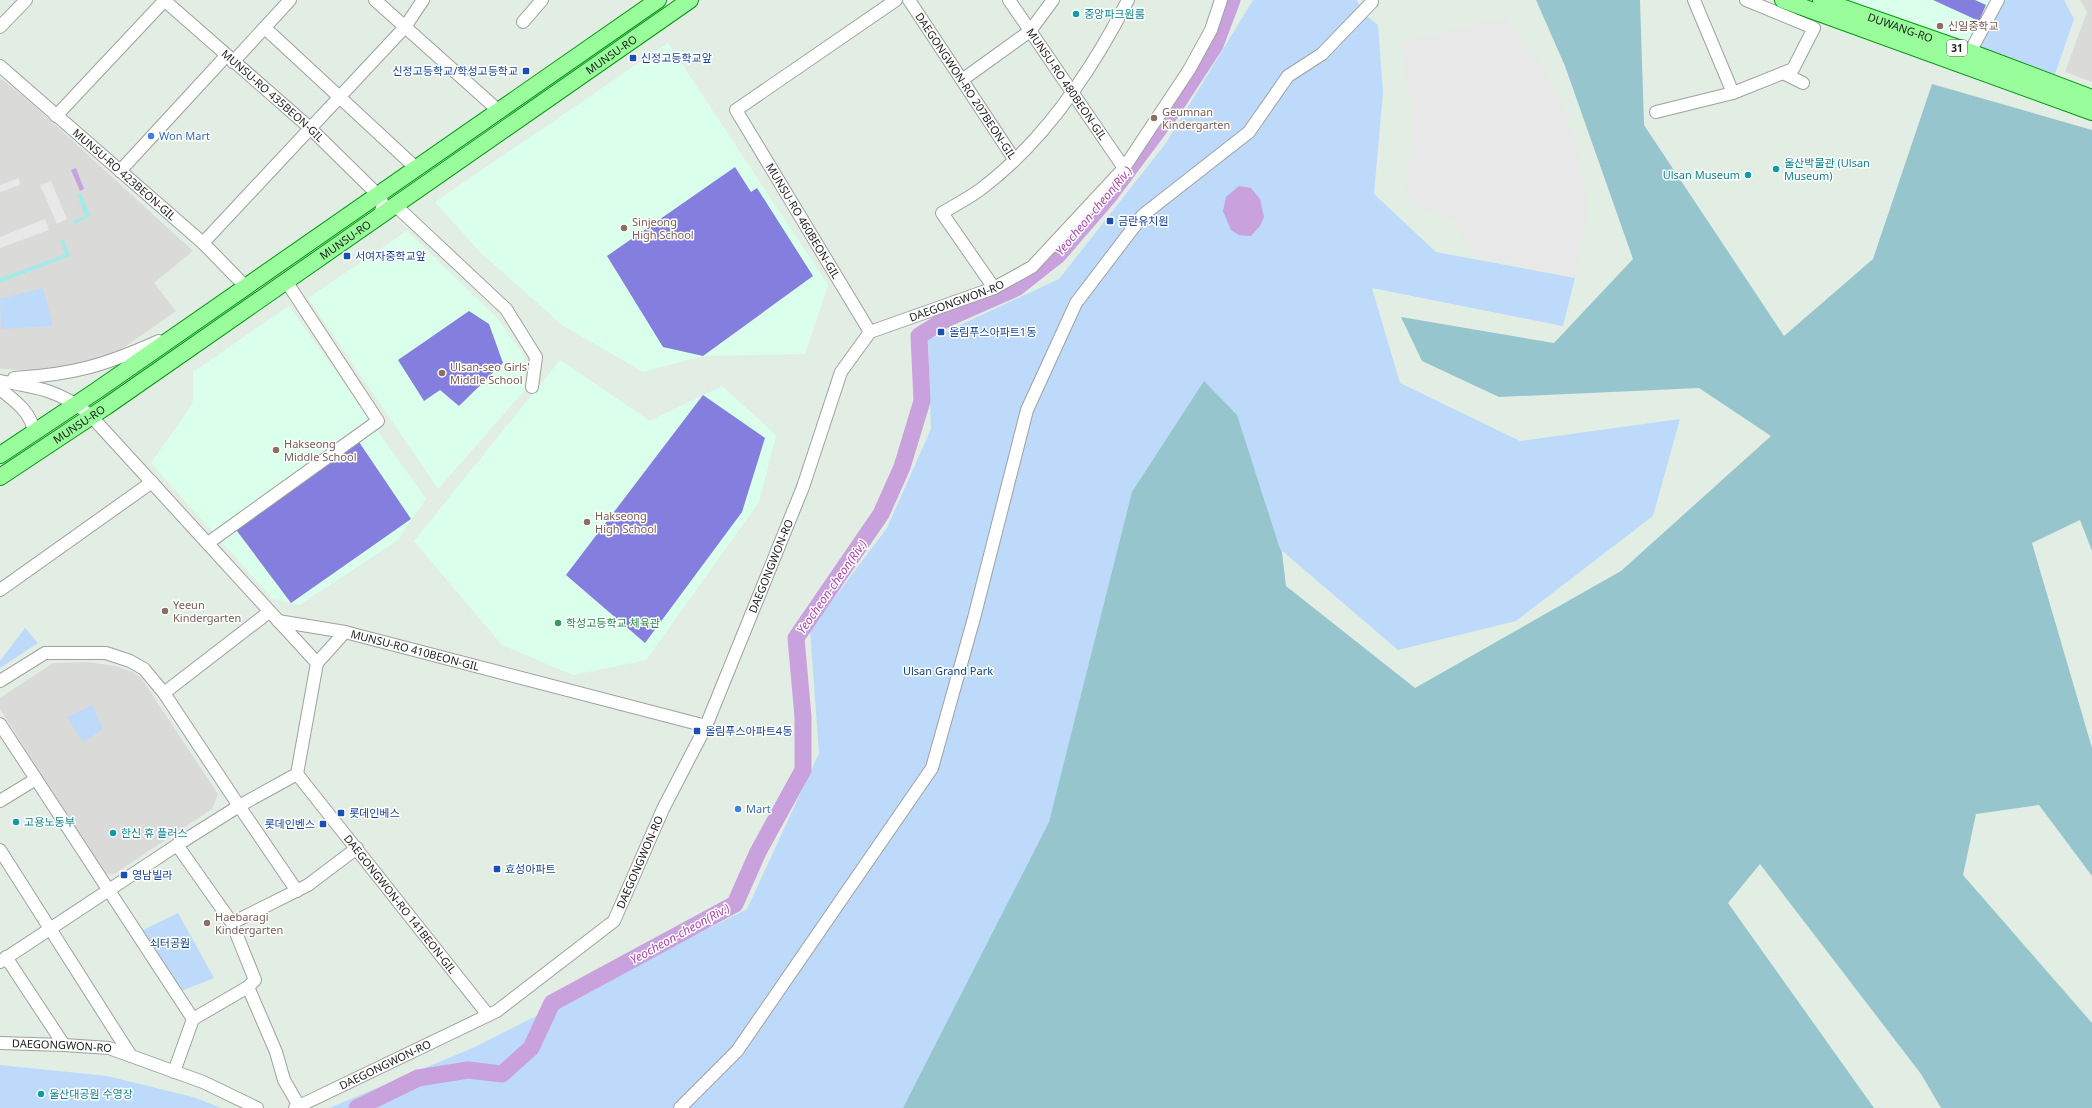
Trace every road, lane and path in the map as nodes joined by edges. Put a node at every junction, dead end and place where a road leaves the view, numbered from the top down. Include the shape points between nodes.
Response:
1 (26, 0) edge
2 (165, 0) edge
3 (290, 0) edge
4 (375, 0) edge
5 (422, 0) edge
6 (542, 0) edge
7 (658, 0) edge
8 (896, 0) edge
9 (909, 0) edge
10 (1009, 0) edge
11 (1053, 0) edge
12 (1128, 0) edge
13 (1221, 0) edge
14 (1694, 0) edge
15 (1746, 0) edge
16 (1783, 0) edge
17 (1821, 0) edge
18 (1998, 0) edge
19 (687, 1) edge
20 (1372, 2) dead end
21 (638, 14) junction
22 (523, 22) dead end
23 (0, 27) edge
24 (405, 27) junction
25 (265, 28) junction
26 (649, 29) junction
27 (1030, 31) junction
28 (1970, 52) junction
29 (229, 59) junction
30 (0, 66) edge
31 (1783, 73) junction
32 (962, 80) junction
33 (1803, 83) dead end
34 (1733, 92) junction
35 (1071, 93) junction
36 (339, 97) junction
37 (2092, 98) edge
38 (499, 111) junction
39 (1656, 112) dead end
40 (2092, 112) edge
41 (56, 116) junction
42 (310, 128) junction
43 (447, 147) junction
44 (1014, 159) junction
45 (457, 162) junction
46 (416, 168) junction
47 (1124, 168) junction
48 (120, 171) junction
49 (378, 195) junction
50 (395, 205) junction
51 (376, 219) junction
52 (203, 243) junction
53 (286, 281) junction
54 (246, 287) junction
55 (994, 288) junction
56 (187, 328) junction
57 (870, 332) junction
58 (0, 380) edge
59 (532, 386) dead end
60 (0, 389) edge
61 (76, 404) junction
62 (91, 416) junction
63 (34, 432) junction
64 (0, 455) edge
65 (0, 477) edge
66 (152, 482) junction
67 (208, 543) junction
68 (0, 590) edge
69 (270, 612) junction
70 (278, 621) junction
71 (345, 632) junction
72 (318, 663) junction
73 (0, 681) edge
74 (164, 693) junction
75 (0, 724) edge
76 (706, 726) junction
77 (297, 774) junction
78 (36, 779) junction
79 (0, 801) edge
80 (239, 806) junction
81 (177, 845) junction
82 (357, 848) junction
83 (0, 850) edge
84 (297, 890) junction
85 (108, 891) junction
86 (232, 923) junction
87 (50, 929) junction
88 (3, 959) edge
89 (248, 987) junction
90 (488, 1015) junction
91 (193, 1019) junction
92 (0, 1043) edge
93 (64, 1045) junction
94 (131, 1056) junction
95 (174, 1072) junction
96 (297, 1107) edge
97 (257, 1108) edge
98 (680, 1108) edge

1 - 23 street
2 - 29 street, MUNSU-RO 435BEON-GIL
2 - 41 street
3 - 25 street
4 - 24 street
5 - 24 street
6 - 22 street
7 - 21 main road, MUNSU-RO
8 - 57 street, MUNSU-RO 460BEON-GIL via 736,110
9 - 32 street, DAEGONGWON-RO 207BEON-GIL
10 - 27 street, MUNSU-RO 480BEON-GIL
11 - 27 street
12 - 35 street via 1108,40
13 - 47 street, DAEGONGWON-RO via 1210,30 1189,70
14 - 34 street
15 - 31 street via 1814,28 1793,69
16 - 40 main road
17 - 28 main road, DUWANG-RO / 31
18 - 28 street
19 - 26 main road, MUNSU-RO
20 - 98 street via 1322,54 1288,76 1249,132 1143,215 1076,303 1027,410 972,626 932,768 737,1051
21 - 26 main road via 657,4 663,8 662,16
21 - 38 main road, MUNSU-RO
24 - 36 street
24 - 38 street
25 - 29 street
25 - 36 street
26 - 45 main road, MUNSU-RO
27 - 32 street
27 - 35 street, MUNSU-RO 480BEON-GIL
28 - 37 main road, DUWANG-RO / 31
29 - 42 street, MUNSU-RO 435BEON-GIL
29 - 48 street
30 - 41 street, MUNSU-RO 423BEON-GIL
31 - 33 street
31 - 34 street
32 - 44 street, DAEGONGWON-RO 207BEON-GIL
34 - 39 street
35 - 44 street via 1046,127
35 - 47 street, MUNSU-RO 480BEON-GIL
36 - 42 street
36 - 46 street
38 - 43 main road, MUNSU-RO
41 - 48 street, MUNSU-RO 423BEON-GIL
42 - 49 street, MUNSU-RO 435BEON-GIL
42 - 52 street
43 - 45 main road via 435,158 433,168 441,170
43 - 46 main road, MUNSU-RO
44 - 55 street, DAEGONGWON-RO 207BEON-GIL via 981,189 942,213
45 - 50 main road, MUNSU-RO
46 - 49 main road, MUNSU-RO
47 - 55 street, DAEGONGWON-RO via 1032,267
48 - 52 street, MUNSU-RO 423BEON-GIL
49 - 51 street via 383,206
49 - 54 main road, MUNSU-RO
50 - 51 main road, MUNSU-RO
50 - 59 street via 506,309 536,357
51 - 53 main road, MUNSU-RO
52 - 54 street, MUNSU-RO 423BEON-GIL
53 - 62 main road, MUNSU-RO
53 - 67 street via 378,421
54 - 56 main road, MUNSU-RO
55 - 57 street, DAEGONGWON-RO
56 - 58 street via 90,369
56 - 61 main road, MUNSU-RO
57 - 76 street, DAEGONGWON-RO via 841,372 803,487
58 - 61 street via 56,393
60 - 63 street via 24,411
61 - 62 street
61 - 63 main road, MUNSU-RO
62 - 65 main road, MUNSU-RO
62 - 66 street
63 - 64 main road, MUNSU-RO
66 - 67 street
66 - 68 street
67 - 69 street
69 - 70 street
69 - 74 street
70 - 71 street
70 - 72 street
71 - 72 street, MUNSU-RO 410BEON-GIL
71 - 76 street, MUNSU-RO 410BEON-GIL
72 - 77 street
73 - 74 street via 45,653 106,653 144,668
74 - 80 street
75 - 78 street
76 - 90 street, DAEGONGWON-RO via 663,809 614,921 497,1011
77 - 80 street
77 - 82 street, DAEGONGWON-RO 141BEON-GIL
78 - 79 street
78 - 85 street
80 - 81 street
80 - 84 street
81 - 85 street
81 - 86 street
82 - 84 street via 308,885
82 - 90 street, DAEGONGWON-RO 141BEON-GIL
83 - 87 street
84 - 86 street
85 - 87 street
85 - 91 street
86 - 89 street via 255,980
87 - 88 street
87 - 94 street
88 - 93 street
89 - 91 street
89 - 96 street
90 - 96 street, DAEGONGWON-RO
91 - 95 street
92 - 93 street, DAEGONGWON-RO
93 - 94 street, DAEGONGWON-RO via 109,1048
94 - 95 street, DAEGONGWON-RO
95 - 97 street, DAEGONGWON-RO via 203,1082

